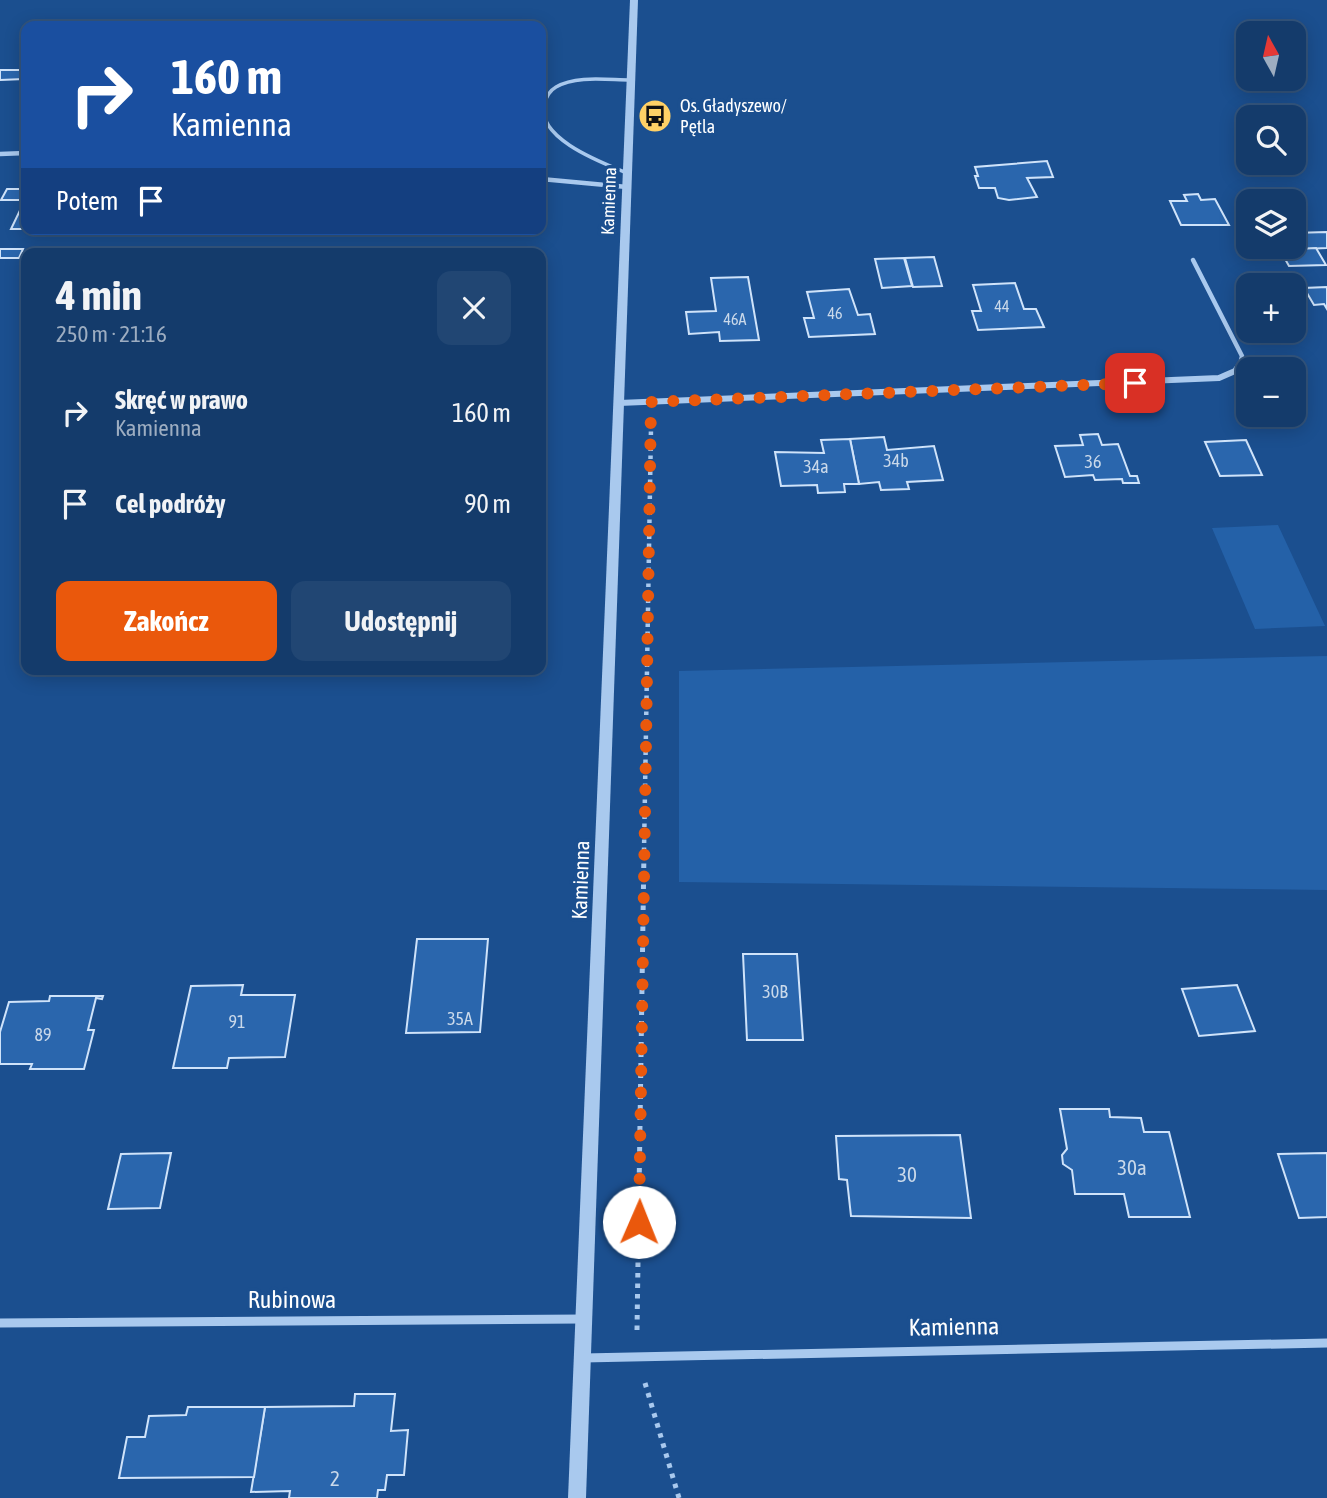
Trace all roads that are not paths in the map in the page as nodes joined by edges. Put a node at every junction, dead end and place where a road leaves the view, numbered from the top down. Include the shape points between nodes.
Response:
1 (634, 0) edge
2 (631, 80) junction
3 (546, 98) edge
4 (546, 119) edge
5 (21, 153) edge
6 (0, 154) edge
7 (627, 173) junction
8 (546, 179) edge
9 (627, 187) junction
10 (1193, 260) dead end
11 (619, 403) junction
12 (584, 1319) junction
13 (0, 1323) edge
14 (1327, 1343) edge
15 (582, 1358) junction
16 (577, 1498) edge

1 - 2 street, Kamienna
2 - 3 lane via 568,82
2 - 7 street, Kamienna
4 - 7 lane via 559,138
5 - 6 street
7 - 9 street, Kamienna
8 - 9 street
9 - 11 street, Kamienna
10 - 11 street via 1242,356 1235,372 1219,378
11 - 12 street, Kamienna
12 - 13 street, Rubinowa
12 - 15 street, Kamienna
14 - 15 street, Kamienna
15 - 16 street, Kamienna

